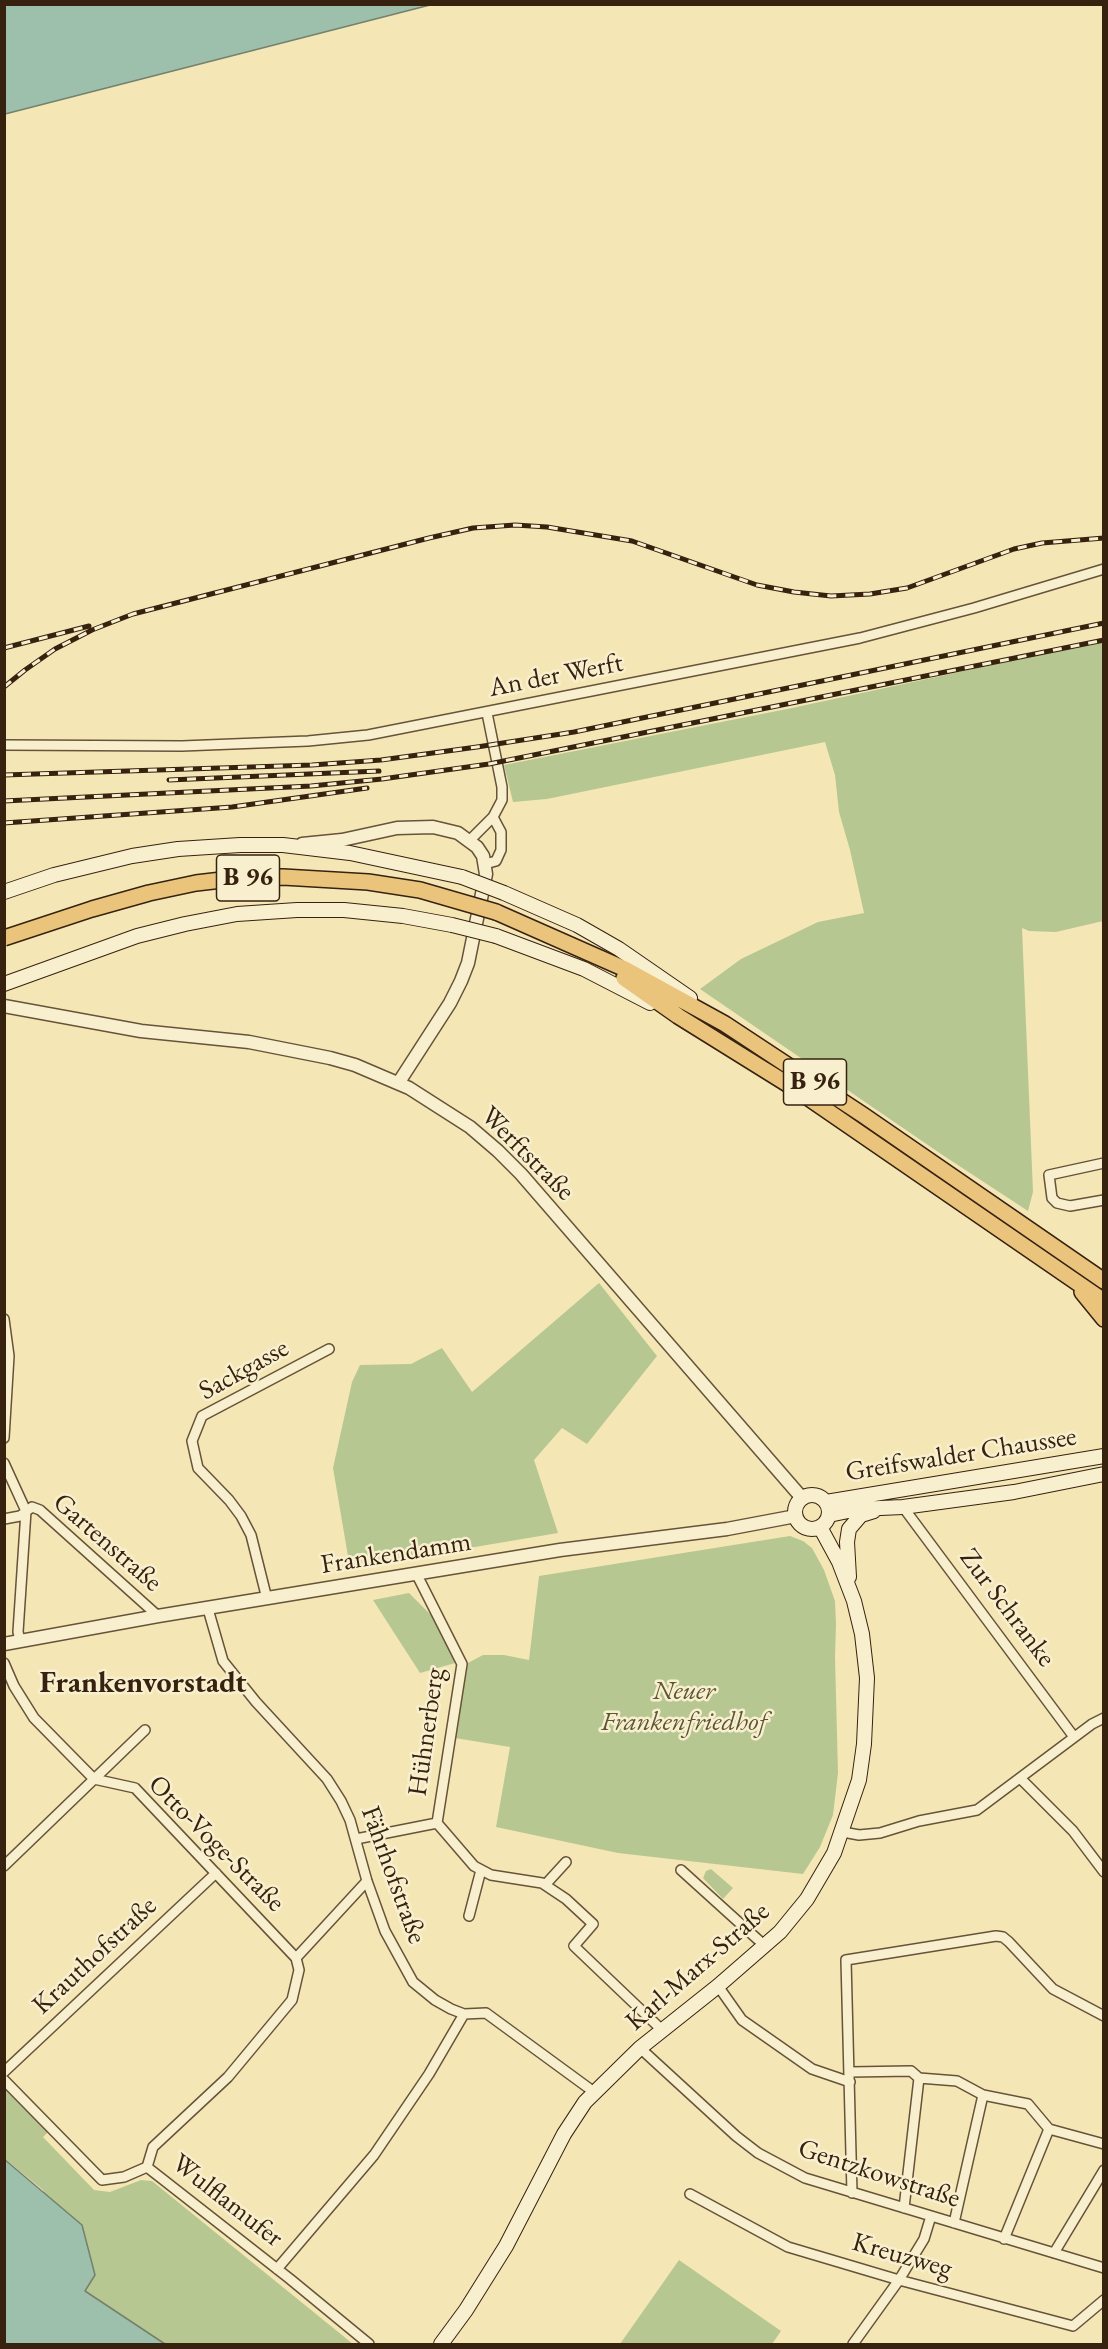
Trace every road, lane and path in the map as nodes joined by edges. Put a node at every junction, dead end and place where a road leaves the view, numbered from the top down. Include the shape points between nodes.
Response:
1 (1104, 569) edge
2 (487, 713) junction
3 (4, 745) edge
4 (493, 818) junction
5 (469, 841) junction
6 (283, 845) junction
7 (485, 864) junction
8 (4, 892) edge
9 (4, 938) edge
10 (568, 943) junction
11 (4, 984) edge
12 (4, 1006) edge
13 (678, 1016) junction
14 (725, 1024) junction
15 (399, 1082) junction
16 (1104, 1162) edge
17 (1104, 1200) edge
18 (1069, 1275) junction
19 (1100, 1277) edge
20 (1104, 1301) edge
21 (4, 1318) edge
22 (1104, 1319) edge
23 (329, 1350) dead end
24 (4, 1438) edge
25 (1104, 1456) edge
26 (4, 1463) edge
27 (1104, 1474) edge
28 (802, 1498) junction
29 (903, 1507) junction
30 (827, 1509) junction
31 (876, 1510) junction
32 (26, 1511) junction
33 (796, 1516) junction
34 (4, 1519) edge
35 (820, 1527) junction
36 (417, 1575) junction
37 (849, 1585) junction
38 (267, 1599) junction
39 (208, 1609) junction
40 (158, 1616) junction
41 (20, 1640) junction
42 (4, 1644) edge
43 (4, 1663) edge
44 (1104, 1718) edge
45 (145, 1730) dead end
46 (1074, 1737) junction
47 (1020, 1778) junction
48 (94, 1779) junction
49 (437, 1822) junction
50 (843, 1832) junction
51 (356, 1839) junction
52 (566, 1862) dead end
53 (4, 1866) edge
54 (481, 1870) junction
55 (681, 1870) dead end
56 (1104, 1872) edge
57 (216, 1873) junction
58 (367, 1881) junction
59 (545, 1885) junction
60 (469, 1916) dead end
61 (765, 1946) junction
62 (296, 1958) junction
63 (718, 1986) junction
64 (464, 2014) junction
65 (1104, 2016) edge
66 (662, 2030) junction
67 (639, 2048) junction
68 (4, 2072) edge
69 (850, 2077) junction
70 (919, 2078) junction
71 (4, 2080) edge
72 (594, 2092) junction
73 (983, 2095) junction
74 (1049, 2128) junction
75 (1104, 2144) edge
76 (147, 2167) junction
77 (1104, 2170) edge
78 (852, 2193) junction
79 (690, 2194) dead end
80 (904, 2208) junction
81 (931, 2216) junction
82 (954, 2223) junction
83 (1004, 2238) junction
84 (1054, 2253) junction
85 (1104, 2268) edge
86 (277, 2269) junction
87 (899, 2280) junction
88 (1104, 2300) edge
89 (369, 2344) edge
90 (441, 2344) edge
91 (853, 2344) edge

1 - 2 street, An der Werft via 860,638
2 - 3 street, An der Werft via 369,735 308,741 182,746
2 - 4 street via 502,787 501,804
4 - 5 street
4 - 7 street via 501,832 501,850 496,861
5 - 6 street via 446,829 415,826 342,840
5 - 7 street
6 - 8 main road via 204,847 132,856
6 - 14 main road, bridge via 350,853 462,877 504,893 577,925 619,949
7 - 15 street via 479,910 461,981
9 - 10 highway, B 96, bridge via 92,909 196,883 302,878 420,890 496,912
10 - 13 highway, B 96
10 - 14 highway, B 96 via 625,969
11 - 13 main road, bridge via 137,936 185,924 237,914 344,910 403,916 496,936 584,969
12 - 15 street, Werftstraße via 141,1031 249,1042 330,1058
13 - 18 highway, B 96 via 797,1090
14 - 19 highway, B 96
15 - 28 street, Werftstraße via 470,1127 513,1166
16 - 17 street via 1048,1175 1052,1198 1058,1203 1070,1206
18 - 20 highway, B 96
18 - 22 highway
21 - 24 street via 9,1356
23 - 38 street, Sackgasse via 202,1416 192,1440 198,1468 242,1516 251,1535
25 - 30 main road, Greifswalder Chaussee
26 - 32 street
27 - 29 main road, Greifswalder Chaussee via 1014,1492
28 - 30 main road via 815,1496
28 - 33 main road via 796,1506
29 - 31 main road, Greifswalder Chaussee
29 - 46 street, Zur Schranke
30 - 31 main road, Greifswalder Chaussee
30 - 35 main road
31 - 37 main road, Karl-Marx-Straße via 861,1515 849,1529
32 - 34 street
32 - 40 street, Gartenstraße via 32,1507 51,1519
32 - 41 street
33 - 35 main road via 805,1527
33 - 36 street, Frankendamm
35 - 37 main road, Karl-Marx-Straße
36 - 38 street, Frankendamm
36 - 49 street, Hühnerberg via 462,1664
37 - 50 main road, Karl-Marx-Straße via 862,1634 867,1711 859,1780
38 - 39 street, Frankendamm
39 - 40 street, Frankendamm
39 - 51 street, Fährhofstraße via 223,1661 327,1779 341,1801
40 - 41 street, Frankendamm
41 - 42 street, Frankendamm
43 - 48 street via 34,1718
44 - 46 street
45 - 48 street
46 - 47 street
47 - 50 street via 976,1810 880,1833
47 - 56 street via 1073,1831
48 - 53 street
48 - 57 street, Otto-Voge-Straße via 135,1788
49 - 51 street, Hühnerberg
49 - 54 street
50 - 61 main road, Karl-Marx-Straße via 807,1899
51 - 58 street, Fährhofstraße
52 - 59 street
54 - 59 street
54 - 60 street
55 - 61 street
57 - 62 street, Otto-Voge-Straße
57 - 68 street, Krauthofstraße
58 - 62 street
58 - 64 street, Fährhofstraße via 385,1931 413,1982 435,2000
59 - 66 street via 593,1924 574,1946
61 - 63 main road, Karl-Marx-Straße
62 - 76 street via 299,1970 292,2000 228,2077 153,2147
63 - 66 main road, Karl-Marx-Straße
63 - 69 street via 742,2020 812,2069
64 - 72 street, Fährhofstraße via 486,2013
64 - 86 street via 374,2156
65 - 69 street via 1053,1989 1003,1937 846,1959
66 - 67 main road, Karl-Marx-Straße
67 - 72 main road, Karl-Marx-Straße
67 - 78 street, Gentzkowstraße via 758,2153 805,2178
69 - 70 street via 911,2071
69 - 78 street
70 - 73 street via 957,2081
70 - 80 street
71 - 76 street, Wulflamufer via 102,2180 124,2177
72 - 90 main road, Karl-Marx-Straße via 571,2121 495,2264
73 - 74 street via 1028,2104
73 - 82 street
74 - 75 street
74 - 83 street
76 - 86 street, Wulflamufer
77 - 84 street
78 - 80 street, Gentzkowstraße
79 - 87 street, Kreuzweg via 788,2247
80 - 81 street, Gentzkowstraße
81 - 82 street, Gentzkowstraße
81 - 87 street via 924,2239
82 - 83 street, Gentzkowstraße
83 - 84 street, Gentzkowstraße
84 - 85 street, Gentzkowstraße
86 - 89 street, Wulflamufer
87 - 88 street, Kreuzweg via 1073,2326
87 - 91 street

